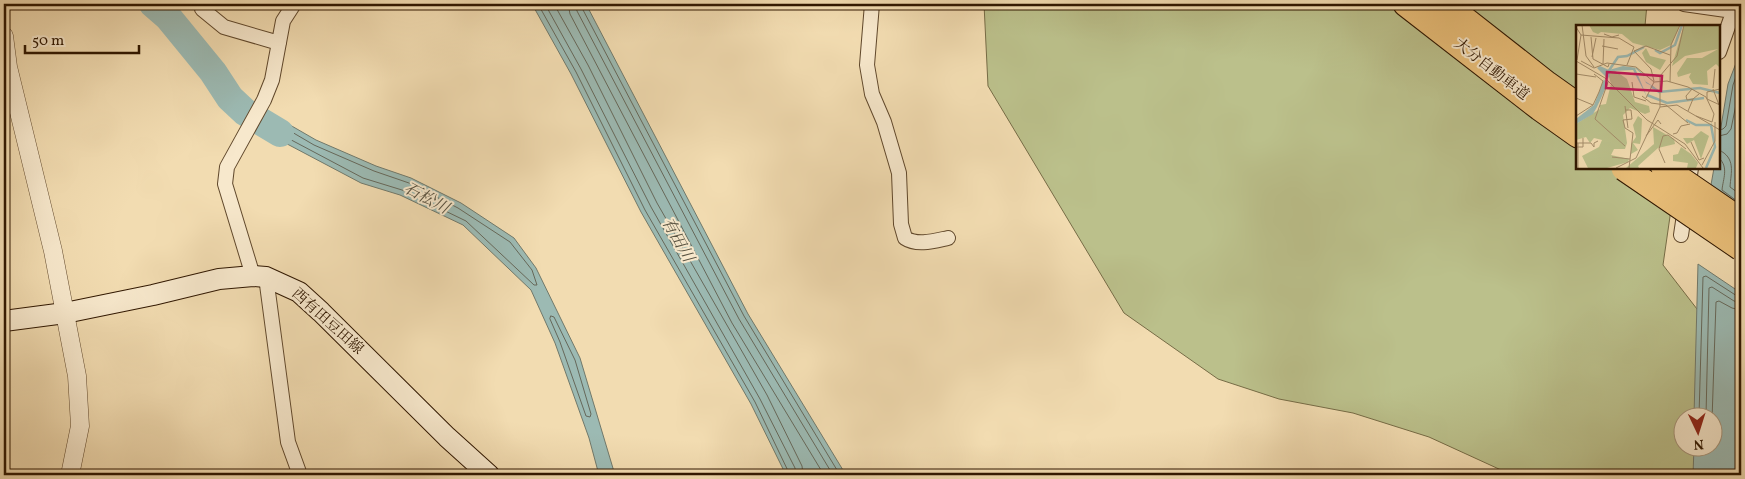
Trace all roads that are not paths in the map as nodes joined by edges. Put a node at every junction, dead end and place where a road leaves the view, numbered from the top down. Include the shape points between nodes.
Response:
1 (203, 4) edge
2 (294, 4) edge
3 (872, 4) edge
4 (1406, 4) edge
5 (1445, 4) edge
6 (1684, 4) edge
7 (1735, 8) edge
8 (4, 36) edge
9 (279, 43) junction
10 (1720, 49) edge
11 (1576, 105) edge
12 (1576, 134) edge
13 (1625, 169) edge
14 (1665, 169) edge
15 (1691, 169) edge
16 (1741, 221) edge
17 (1681, 235) dead end
18 (948, 238) dead end
19 (1741, 248) edge
20 (260, 276) junction
21 (65, 313) junction
22 (4, 321) edge
23 (70, 475) edge
24 (300, 475) edge
25 (489, 475) edge

1 - 9 street via 202,9 224,27
2 - 9 street via 283,21
3 - 18 street via 867,65 872,94 899,172 905,238 911,242
4 - 12 highway, 大分自動車道
5 - 11 highway, 大分自動車道
6 - 7 street
7 - 10 street
8 - 21 street via 8,68
9 - 20 street via 272,80 227,167 225,184
13 - 19 highway, bridge
14 - 16 highway, bridge
15 - 17 street
20 - 21 main road, 西有田豆田線 via 219,279
20 - 24 street via 288,442
20 - 25 main road, 西有田豆田線 via 299,292
21 - 22 main road, 西有田豆田線
21 - 23 street via 77,376 80,426

